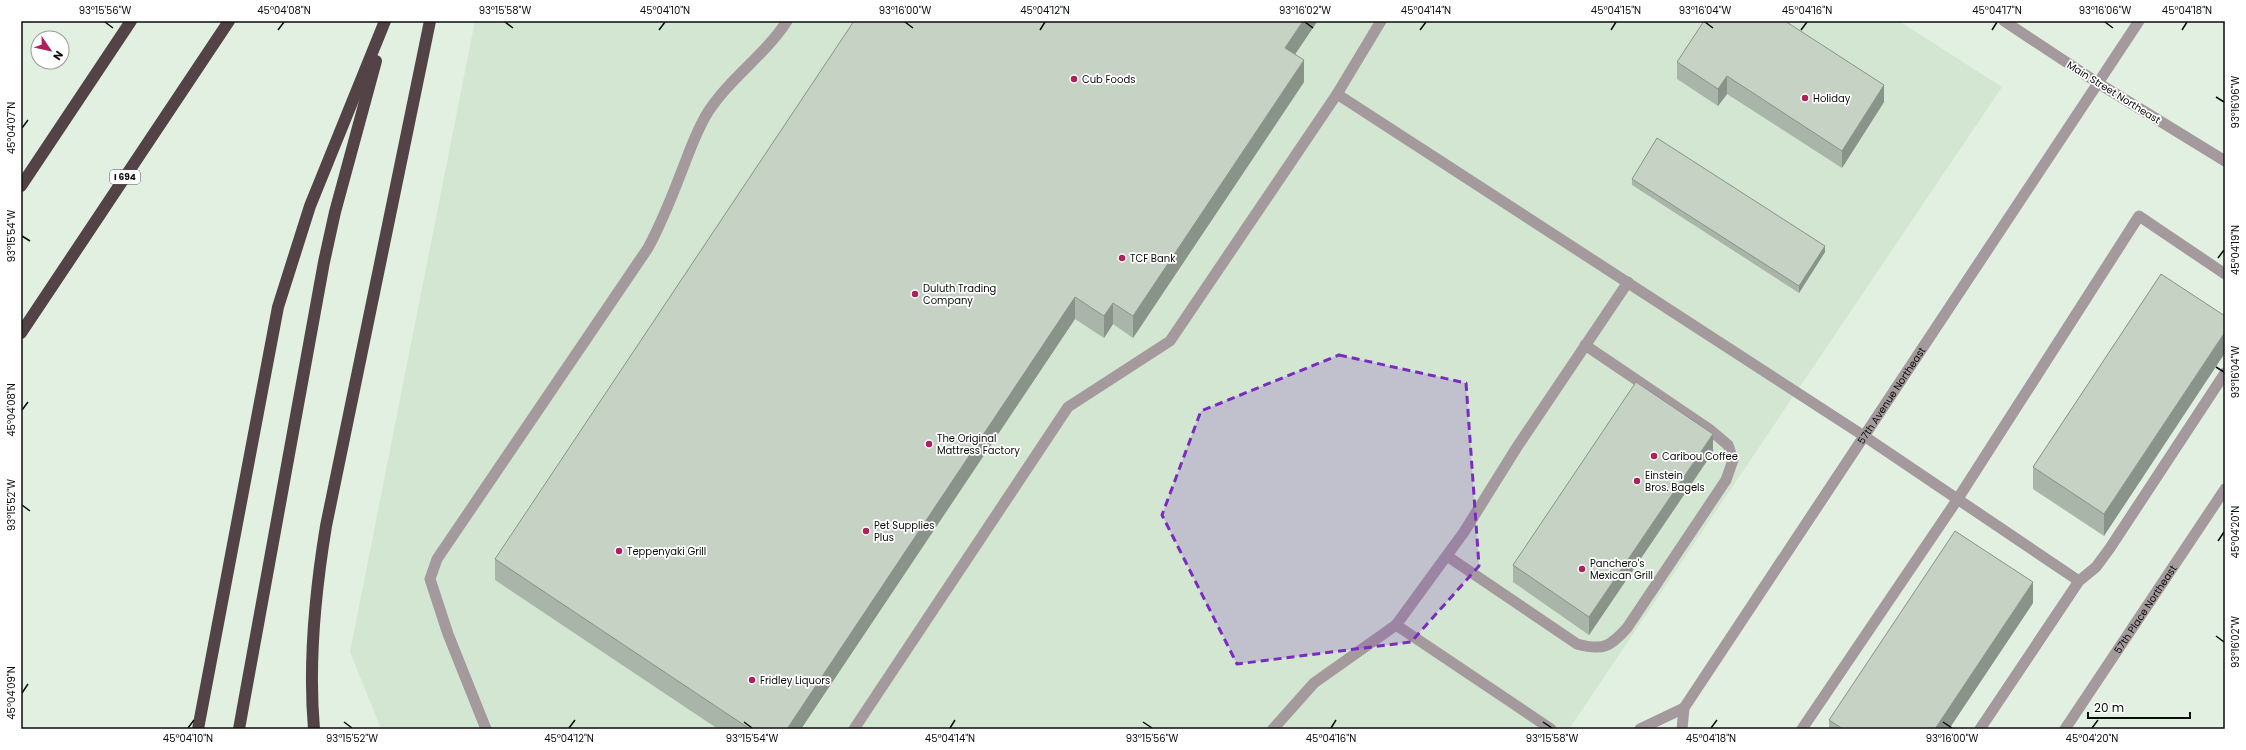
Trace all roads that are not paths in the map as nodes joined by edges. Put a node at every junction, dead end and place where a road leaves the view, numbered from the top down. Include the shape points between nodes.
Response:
1 (131, 21) edge
2 (229, 21) edge
3 (386, 21) edge
4 (430, 21) edge
5 (787, 21) edge
6 (1381, 21) edge
7 (2004, 21) edge
8 (2139, 21) edge
9 (2098, 83) junction
10 (1337, 94) junction
11 (2225, 161) edge
12 (21, 186) edge
13 (2224, 271) edge
14 (1628, 282) junction
15 (21, 333) edge
16 (1585, 345) junction
17 (2225, 373) edge
18 (1864, 436) junction
19 (2225, 489) edge
20 (1957, 500) junction
21 (1447, 556) junction
22 (2079, 581) junction
23 (1396, 625) junction
24 (1684, 708) junction
25 (198, 729) edge
26 (239, 729) edge
27 (314, 729) edge
28 (486, 729) edge
29 (854, 729) edge
30 (1273, 729) edge
31 (1551, 729) edge
32 (1640, 729) edge
33 (1682, 729) edge
34 (1802, 729) edge
35 (1980, 729) edge
36 (2065, 729) edge

1 - 12 highway
2 - 15 highway, I 694
3 - 25 highway via 310,206 278,307
3 - 26 highway via 333,219
4 - 27 highway via 317,580 312,634
5 - 28 street via 775,40 722,93 707,114 664,218 648,248 437,559 430,579 448,634
6 - 10 street
7 - 9 street, Main Street Northeast
8 - 9 street, 57th Avenue Northeast
9 - 11 street, Main Street Northeast
9 - 18 street, 57th Avenue Northeast
10 - 14 street
10 - 29 street via 1170,341 1068,407
13 - 20 street via 2139,216
14 - 16 street
14 - 18 street
16 - 21 street
16 - 21 street via 1709,429 1728,445 1733,460 1726,480 1627,628 1614,643 1596,649 1577,644
17 - 22 street via 2096,567
18 - 20 street
18 - 24 street, 57th Avenue Northeast
19 - 36 street, 57th Place Northeast
20 - 22 street
20 - 34 street
21 - 23 street
22 - 35 street
23 - 30 street via 1314,683
23 - 31 street
24 - 32 street
24 - 33 street, 57th Avenue Northeast

